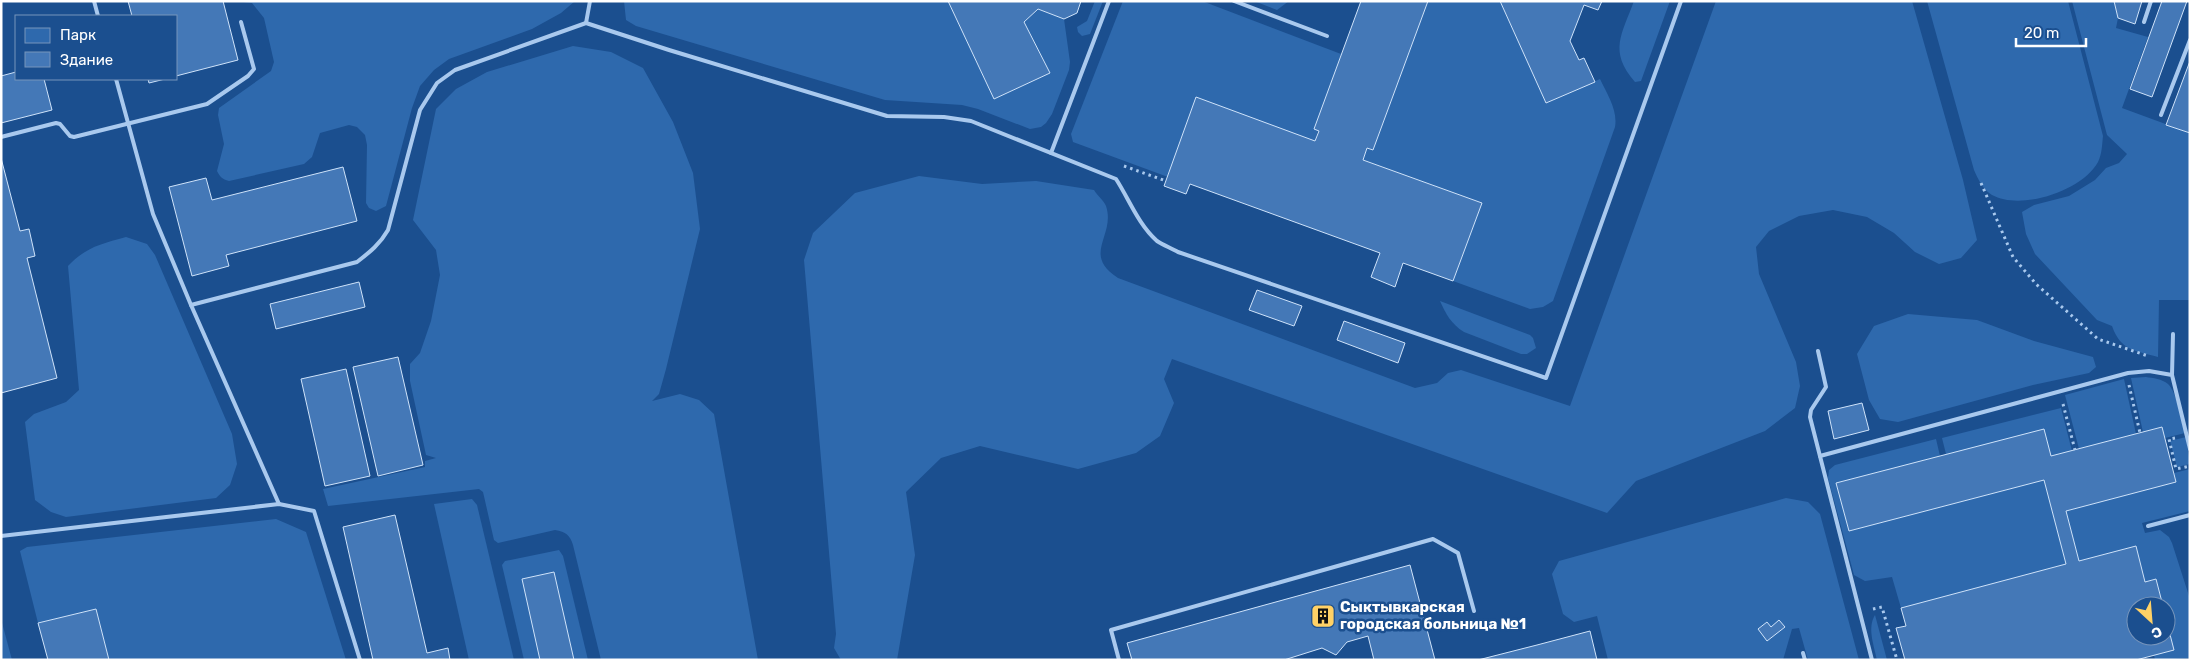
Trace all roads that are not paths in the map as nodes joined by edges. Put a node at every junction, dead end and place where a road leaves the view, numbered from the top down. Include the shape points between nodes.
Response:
1 (94, 1) edge
2 (590, 1) edge
3 (1109, 1) edge
4 (1234, 1) edge
5 (1681, 1) edge
6 (2151, 1) edge
7 (98, 15) edge
8 (242, 22) dead end
9 (2144, 22) dead end
10 (586, 23) junction
11 (1327, 36) dead end
12 (2190, 40) edge
13 (116, 80) edge
14 (2161, 115) dead end
15 (129, 123) junction
16 (1, 137) edge
17 (1051, 153) junction
18 (191, 304) junction
19 (2173, 334) dead end
20 (1818, 351) dead end
21 (2172, 375) junction
22 (2190, 449) edge
23 (1820, 456) junction
24 (279, 504) junction
25 (2190, 515) edge
26 (2148, 526) dead end
27 (1, 536) edge
28 (1474, 611) dead end
29 (1803, 653) dead end
30 (360, 660) edge
31 (1119, 660) edge
32 (1805, 660) edge
33 (1872, 660) edge

1 - 7 lane
2 - 10 lane
3 - 17 lane
4 - 11 lane
5 - 17 lane via 1546,378 1178,252 1158,241 1140,220 1116,179
6 - 9 lane
8 - 15 lane via 254,69 248,76 207,104
10 - 17 lane via 887,116 971,121
10 - 18 lane via 455,70 437,83 420,110 388,230 382,241 357,262
12 - 14 lane
13 - 15 lane
15 - 16 lane via 74,137 56,123
15 - 18 lane via 153,214
18 - 24 lane
19 - 21 lane
20 - 23 lane via 1826,387 1810,417
21 - 22 lane
21 - 23 lane via 2149,371 2127,374
23 - 33 lane
24 - 27 lane
24 - 30 lane via 314,511
25 - 26 lane
28 - 31 lane via 1458,553 1433,540 1111,630
29 - 32 lane

